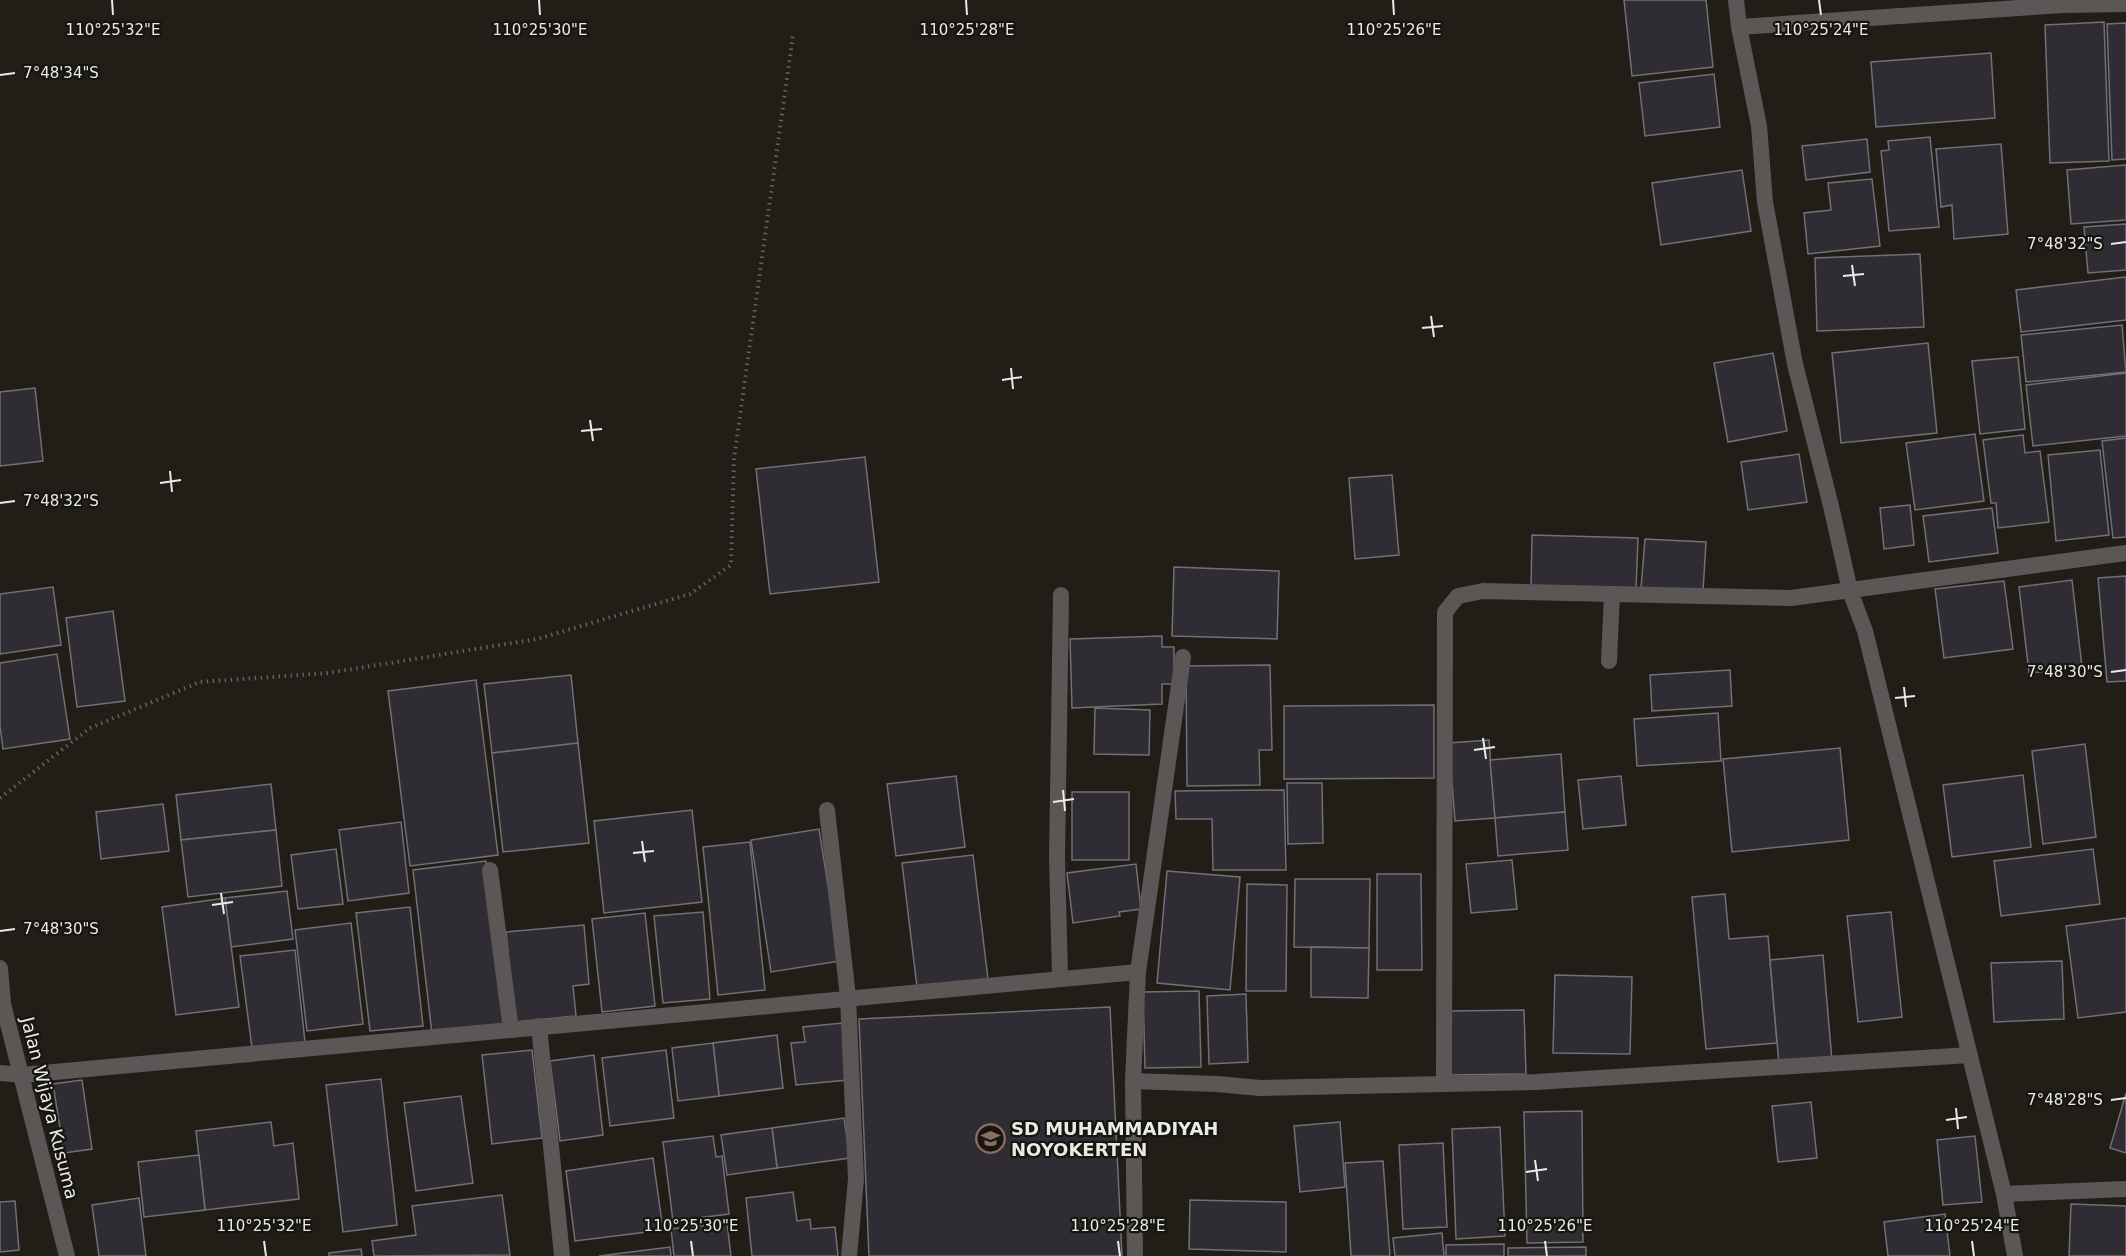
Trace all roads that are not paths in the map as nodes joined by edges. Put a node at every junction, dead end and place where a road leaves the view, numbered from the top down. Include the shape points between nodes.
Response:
1 (1736, 0) edge
2 (2126, 4) edge
3 (1738, 27) junction
4 (2126, 553) edge
5 (1850, 591) junction
6 (1612, 594) junction
7 (1060, 595) dead end
8 (1183, 657) dead end
9 (1609, 661) dead end
10 (827, 810) dead end
11 (490, 870) dead end
12 (0, 968) edge
13 (1137, 972) junction
14 (1060, 977) junction
15 (848, 997) junction
16 (538, 1026) junction
17 (511, 1030) junction
18 (1970, 1055) junction
19 (0, 1073) edge
20 (22, 1075) junction
21 (1133, 1081) junction
22 (1444, 1084) junction
23 (2126, 1189) edge
24 (2004, 1194) junction
25 (67, 1256) edge
26 (562, 1256) edge
27 (849, 1256) edge
28 (1135, 1256) edge
29 (2015, 1256) edge

1 - 3 street
2 - 3 street
3 - 5 street via 1759,126 1765,202 1795,364
4 - 5 street
5 - 6 street via 1791,598
5 - 18 street via 1865,631
6 - 9 street
6 - 22 street via 1483,591 1458,596 1445,612
7 - 14 street
8 - 13 street
10 - 15 street
11 - 17 street
12 - 20 street, Jalan Wijaya Kusuma via 3,1004
13 - 14 street
13 - 21 street
14 - 15 street
15 - 16 street
15 - 27 street via 856,1179
16 - 17 street
16 - 26 street
17 - 20 street
18 - 22 street via 1536,1082
18 - 24 street
19 - 20 street
20 - 25 street, Jalan Wijaya Kusuma
21 - 22 street via 1260,1089
21 - 28 street
23 - 24 street
24 - 29 street

